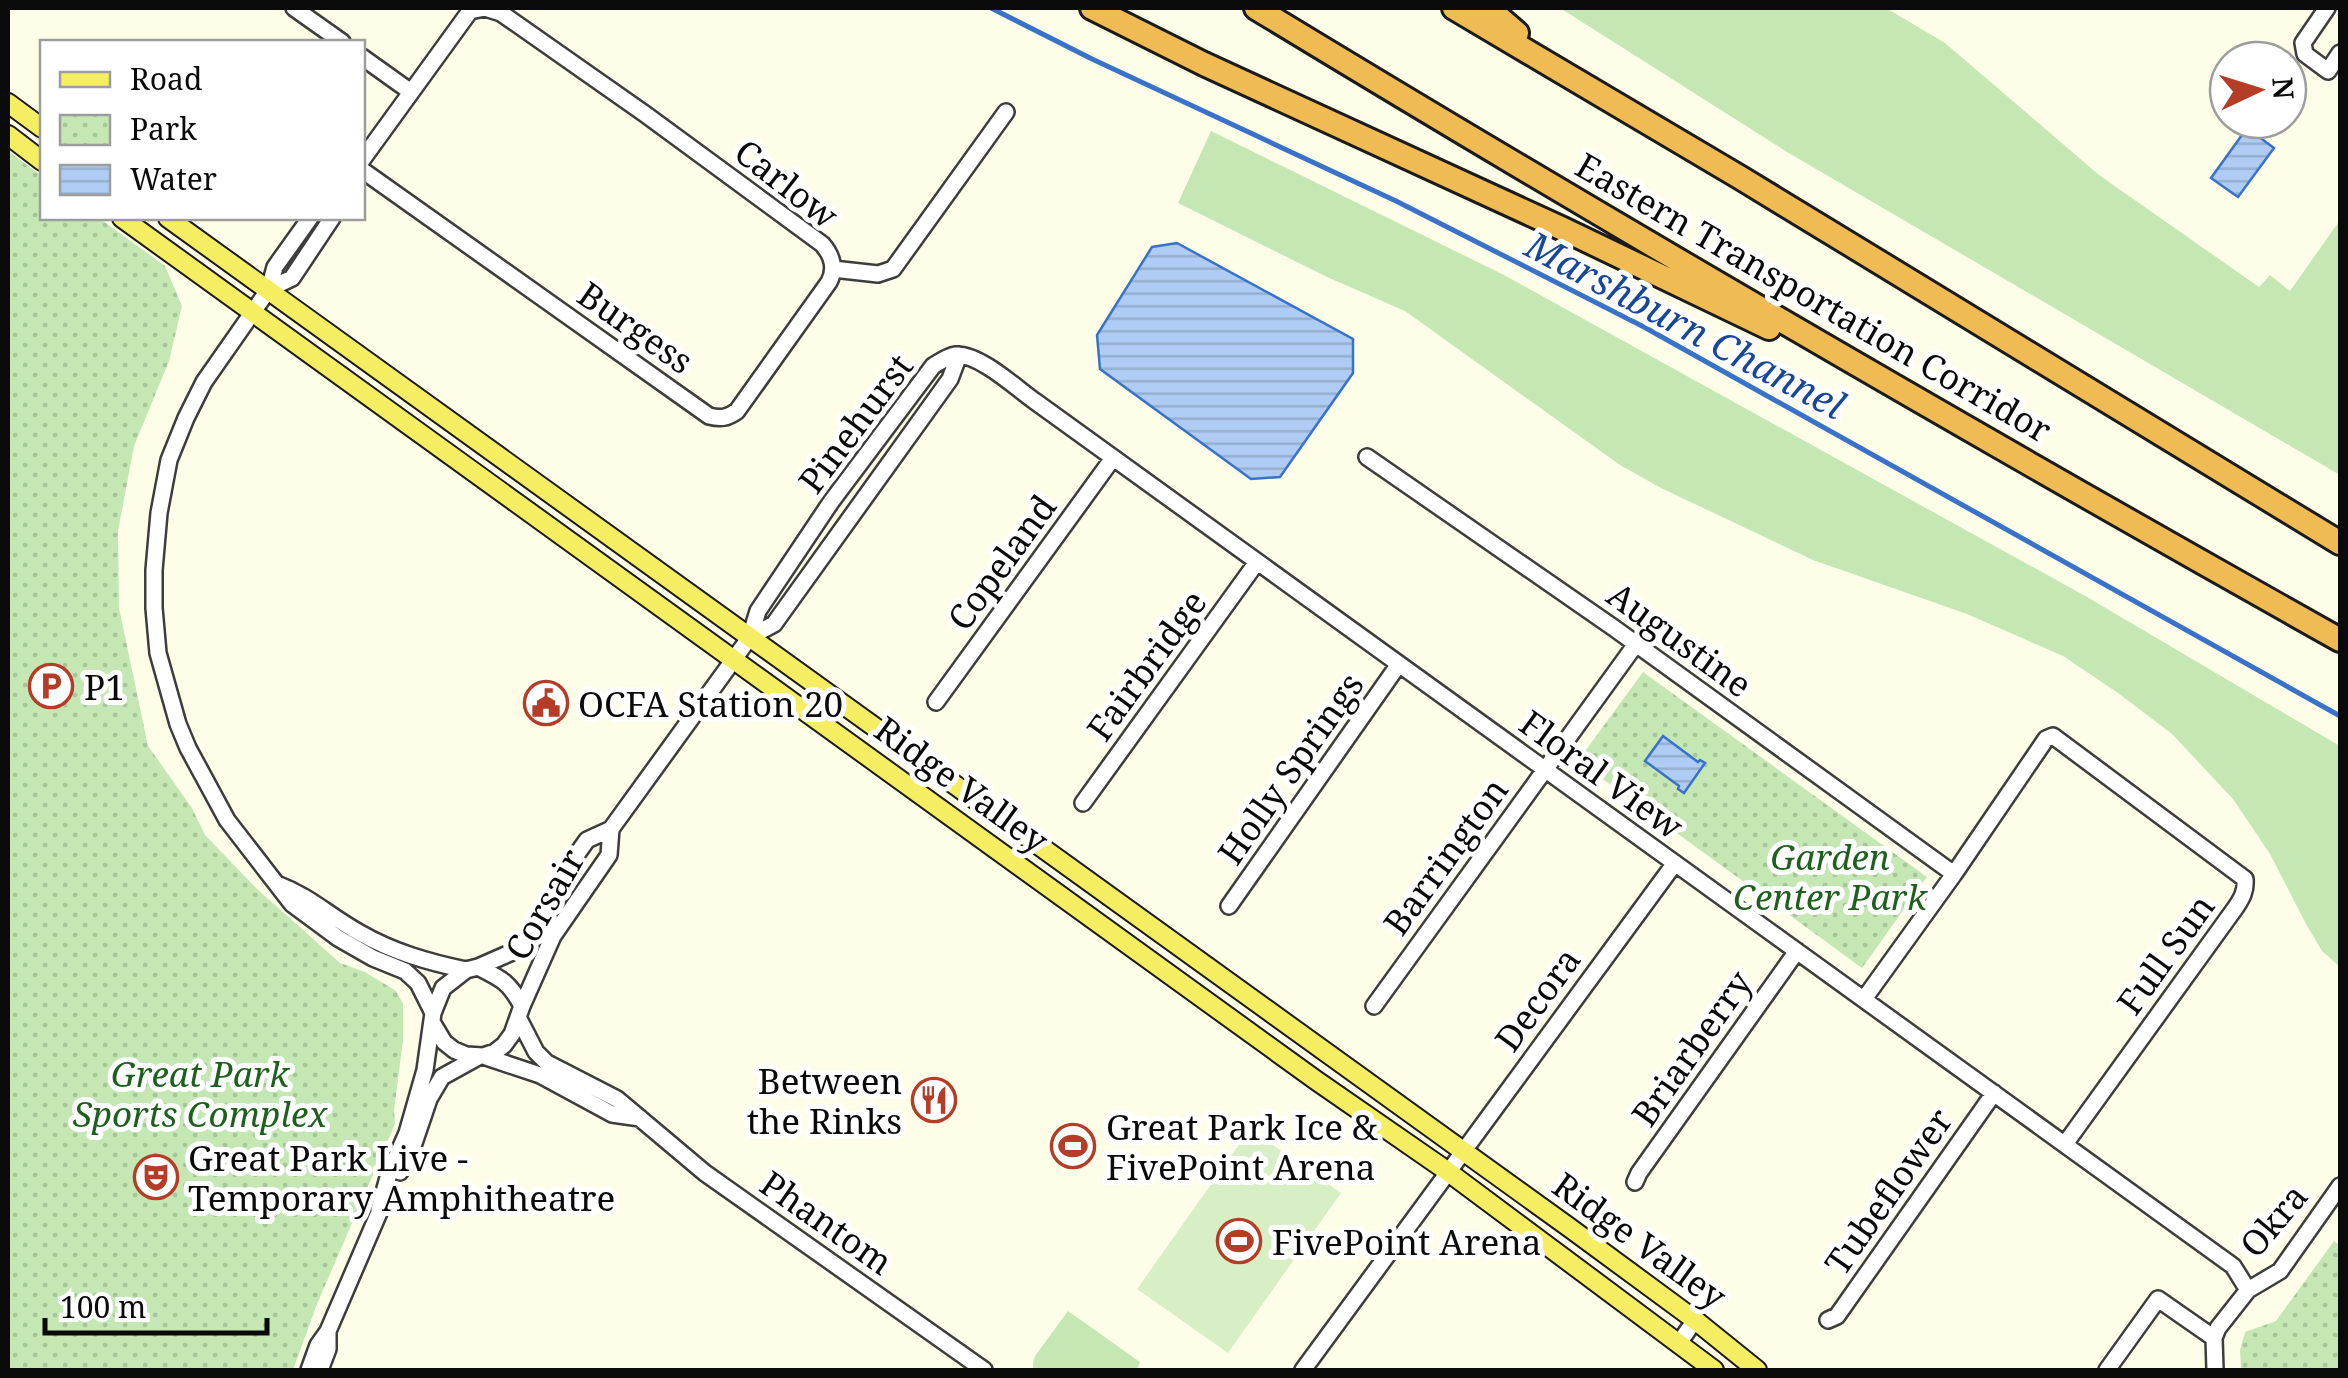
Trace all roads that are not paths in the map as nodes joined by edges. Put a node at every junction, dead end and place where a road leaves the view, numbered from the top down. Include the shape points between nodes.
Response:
1 (294, 8) edge
2 (485, 8) edge
3 (1092, 8) edge
4 (1256, 8) edge
5 (1454, 8) edge
6 (1488, 8) edge
7 (2327, 8) edge
8 (2340, 17) edge
9 (339, 40) edge
10 (2340, 54) edge
11 (365, 59) edge
12 (1561, 72) junction
13 (411, 92) junction
14 (8, 104) edge
15 (1006, 112) dead end
16 (40, 127) edge
17 (8, 136) edge
18 (365, 156) edge
19 (40, 159) edge
20 (365, 172) edge
21 (125, 220) edge
22 (171, 220) edge
23 (309, 220) edge
24 (331, 220) edge
25 (833, 269) junction
26 (269, 289) junction
27 (253, 312) junction
28 (959, 355) junction
29 (1912, 396) junction
30 (1113, 458) junction
31 (1367, 458) dead end
32 (2340, 543) edge
33 (1258, 562) junction
34 (750, 637) junction
35 (2340, 640) edge
36 (1636, 644) junction
37 (734, 659) junction
38 (1400, 664) junction
39 (936, 702) dead end
40 (1545, 770) junction
41 (1084, 803) dead end
42 (611, 829) junction
43 (1674, 863) junction
44 (1954, 874) junction
45 (278, 884) junction
46 (1228, 906) dead end
47 (1796, 951) junction
48 (472, 969) junction
49 (1864, 999) junction
50 (1374, 1006) dead end
51 (520, 1012) junction
52 (432, 1018) junction
53 (482, 1056) junction
54 (1994, 1094) junction
55 (640, 1118) junction
56 (2065, 1144) junction
57 (1462, 1152) junction
58 (1447, 1172) junction
59 (1635, 1182) dead end
60 (2340, 1186) edge
61 (379, 1210) junction
62 (2248, 1290) junction
63 (1695, 1320) junction
64 (1828, 1320) dead end
65 (328, 1331) junction
66 (2214, 1338) junction
67 (1679, 1342) junction
68 (308, 1370) edge
69 (320, 1370) edge
70 (984, 1370) edge
71 (1303, 1370) edge
72 (1714, 1370) edge
73 (1757, 1370) edge
74 (2107, 1370) edge
75 (2214, 1370) edge

1 - 9 street
2 - 13 street, Carlow via 470,11
2 - 25 street, Carlow via 822,244
3 - 29 highway
4 - 29 highway, Eastern Transportation Corridor
5 - 12 highway, Eastern Transportation Corridor
6 - 12 highway
7 - 8 street
7 - 10 street via 2303,43 2305,54 2328,71
11 - 13 street
12 - 32 highway, Eastern Transportation Corridor
13 - 18 street, Carlow
14 - 16 main road
15 - 25 street, Carlow via 894,269
17 - 19 main road
20 - 25 street, Burgess via 709,416 737,411
21 - 27 main road, Ridge Valley
22 - 26 main road, Ridge Valley
23 - 26 street via 274,267
24 - 26 street via 292,278
26 - 27 street
26 - 34 main road, Ridge Valley
27 - 37 main road, Ridge Valley
27 - 45 street via 204,382 170,460 159,512 154,608 158,653 188,748 227,820
28 - 30 street, Floral View via 974,358
28 - 34 street, Pinehurst via 950,378 774,624
28 - 34 street, Pinehurst via 934,366 842,487 758,612
29 - 35 highway, Eastern Transportation Corridor
30 - 33 street, Floral View
30 - 39 street, Copeland
31 - 36 street, Augustine
33 - 38 street, Floral View
33 - 41 street, Fairbridge
34 - 37 street, Corsair
34 - 57 main road, Ridge Valley
36 - 40 street, Barrington
36 - 44 street, Augustine
37 - 42 street, Corsair
37 - 58 main road, Ridge Valley
38 - 40 street, Floral View
38 - 46 street, Holly Springs
40 - 43 street, Floral View
40 - 50 street, Barrington
42 - 48 street, Corsair via 587,840 528,938
42 - 51 street, Corsair via 609,855 553,936
43 - 47 street, Floral View
43 - 57 street, Decora
44 - 49 street
44 - 56 street, Full Sun via 2053,736 2246,878 2244,896
45 - 48 street via 410,957
45 - 52 street via 326,930 405,970
47 - 49 street, Floral View
47 - 59 street, Briarberry
48 - 51 street via 500,977 513,989
48 - 52 street via 443,988
49 - 54 street, Floral View
51 - 53 street via 504,1045
51 - 55 street, Phantom via 547,1063
52 - 53 street via 454,1050
52 - 61 street via 424,1074
53 - 55 street, Phantom via 540,1075 612,1114
53 - 61 street via 442,1077
54 - 56 street, Floral View
54 - 64 street, Tubeflower
55 - 70 street, Phantom via 705,1173
56 - 62 street, Floral View via 2233,1266
57 - 58 street, Decora
57 - 63 main road, Ridge Valley
58 - 67 main road, Ridge Valley
58 - 71 street, Decora
60 - 62 street, Okra via 2280,1271
61 - 65 street
62 - 66 street, Okra
63 - 67 street
63 - 73 main road, Ridge Valley
65 - 68 street
65 - 69 street
66 - 74 street via 2158,1300
66 - 75 street
67 - 72 main road, Ridge Valley

